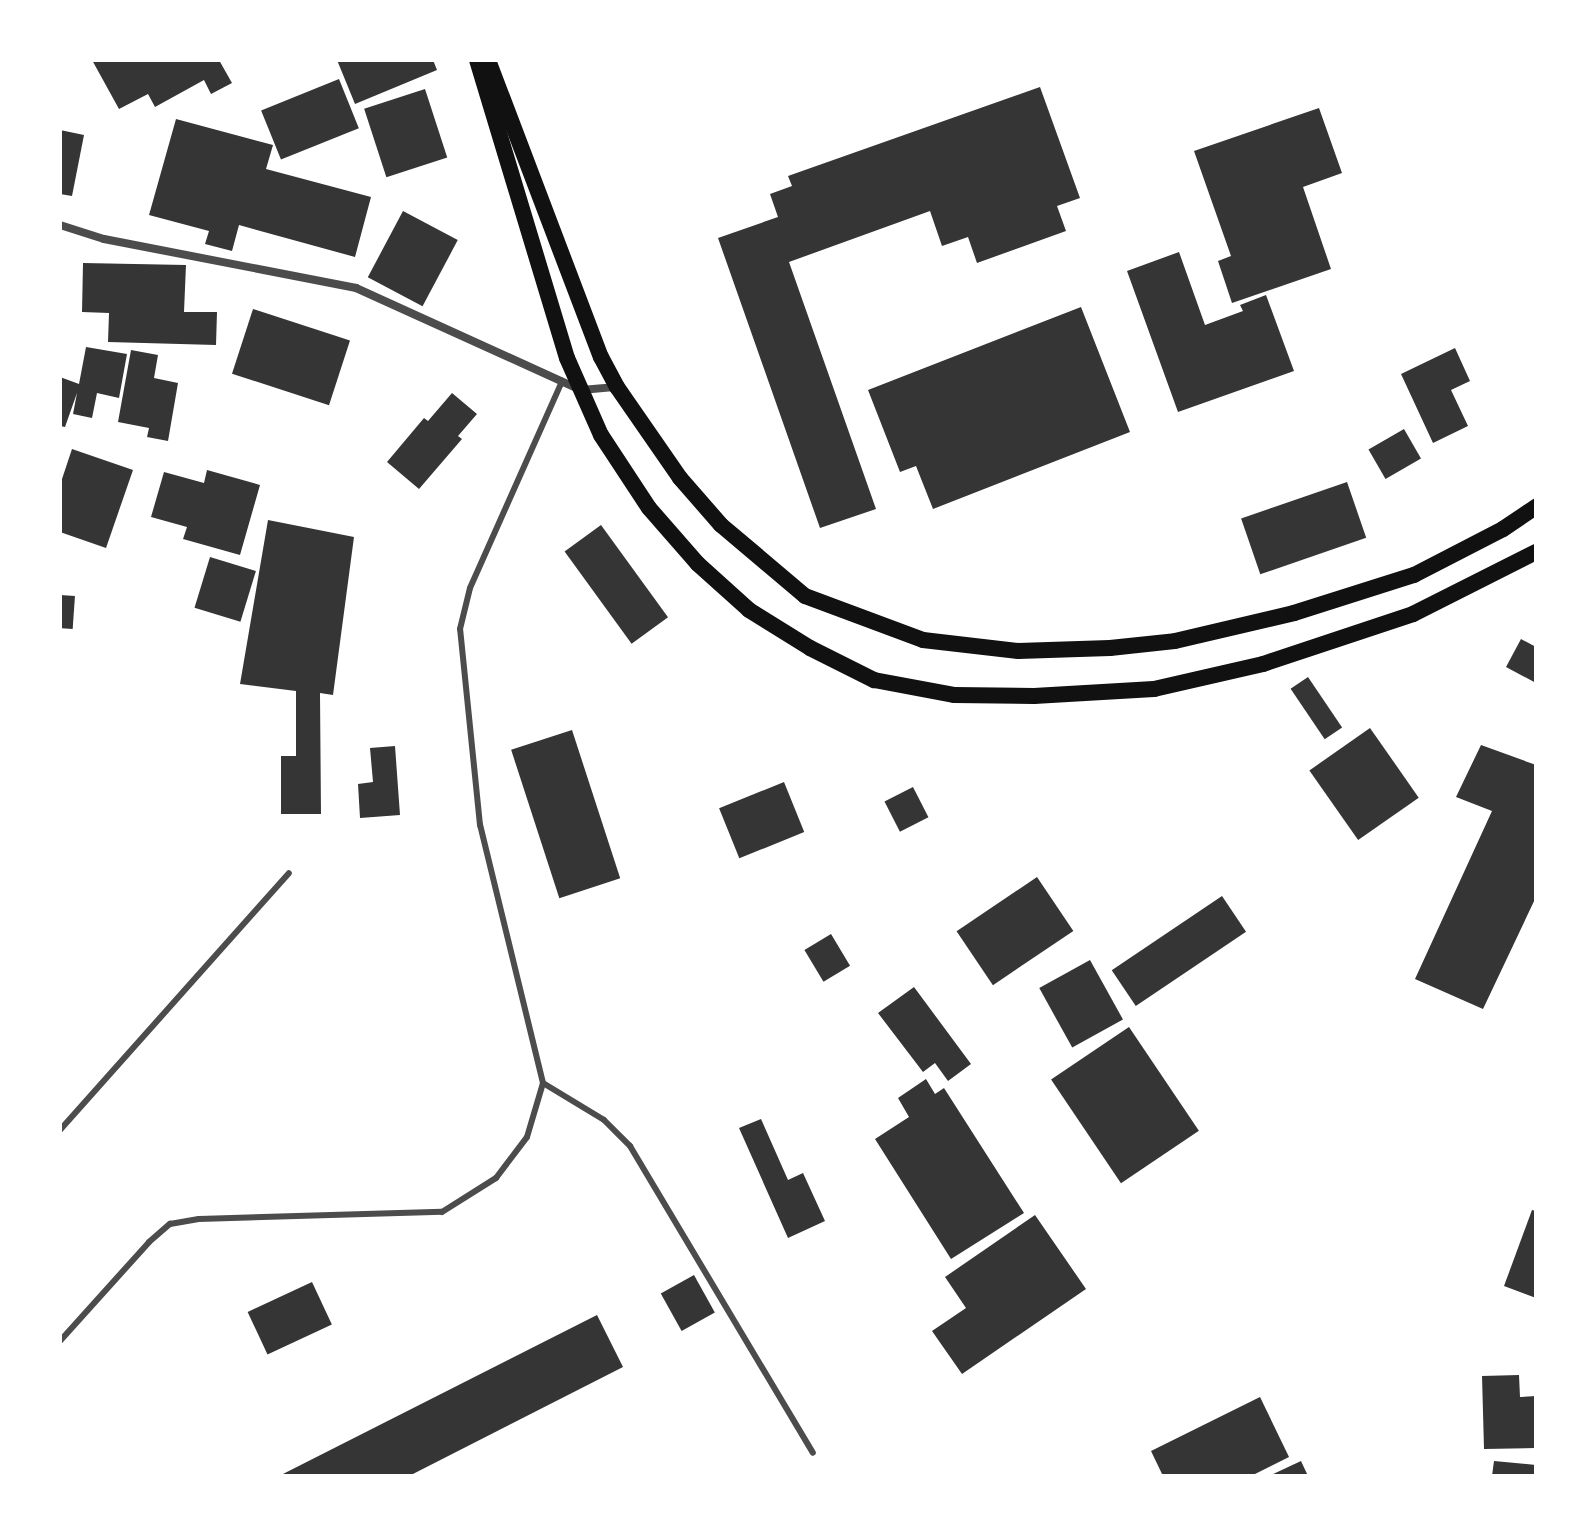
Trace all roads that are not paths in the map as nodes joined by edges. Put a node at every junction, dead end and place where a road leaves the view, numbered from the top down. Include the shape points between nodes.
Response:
1 (477, 60) edge
2 (488, 60) edge
3 (60, 225) edge
4 (562, 381) junction
5 (617, 387) junction
6 (581, 390) junction
7 (1536, 507) edge
8 (1536, 552) edge
9 (289, 873) dead end
10 (543, 1083) junction
11 (60, 1130) edge
12 (60, 1341) edge
13 (813, 1453) dead end

1 - 6 main road
2 - 5 main road
3 - 4 street via 104,239 356,288
4 - 6 street
4 - 10 lane via 470,588 460,629 480,825
5 - 6 street
5 - 7 main road via 680,478 721,525 805,596 923,640 1018,651 1175,641 1294,613 1414,575
6 - 8 main road via 601,435 649,508 698,564 749,610 874,680 954,695 1154,689 1263,664 1413,614
9 - 11 lane
10 - 12 lane via 527,1137 496,1178 442,1212 170,1224
10 - 13 lane via 604,1120 630,1146

